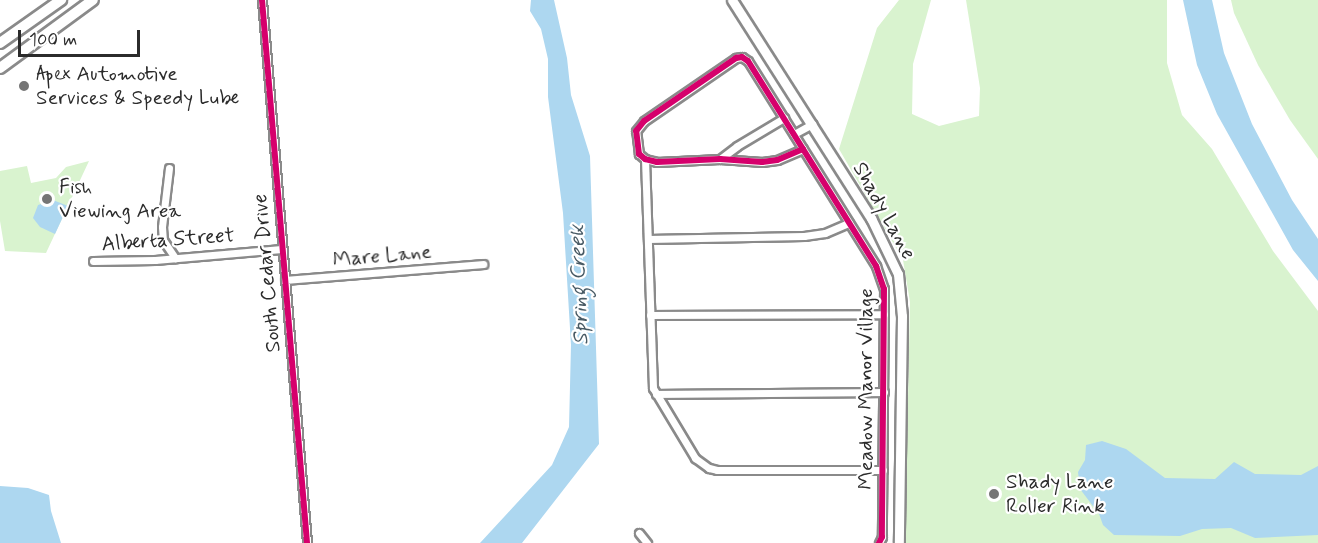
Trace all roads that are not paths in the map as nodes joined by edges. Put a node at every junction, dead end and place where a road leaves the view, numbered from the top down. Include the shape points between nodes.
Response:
1 (61, 0) edge
2 (93, 0) edge
3 (262, 0) edge
4 (732, 0) edge
5 (0, 43) edge
6 (0, 68) edge
7 (784, 118) junction
8 (812, 124) junction
9 (794, 134) junction
10 (803, 149) junction
11 (645, 159) junction
12 (720, 159) junction
13 (169, 168) dead end
14 (849, 223) junction
15 (648, 239) junction
16 (282, 249) junction
17 (175, 258) junction
18 (93, 261) dead end
19 (483, 264) dead end
20 (285, 280) junction
21 (884, 314) junction
22 (650, 315) junction
23 (884, 392) junction
24 (656, 394) junction
25 (883, 470) junction
26 (639, 533) dead end
27 (307, 543) edge
28 (647, 543) edge
29 (880, 543) edge
30 (899, 543) edge

1 - 5 main road
2 - 6 main road
3 - 16 street, South Cedar Drive
4 - 8 main road, Shady Lane
7 - 9 street, Meadow Manor Village
7 - 11 street, Meadow Manor Village via 748,61 736,58 644,121 636,137 639,154
7 - 12 street
8 - 9 street
8 - 30 main road, Shady Lane via 871,218 898,274 902,316
9 - 10 street, Meadow Manor Village
10 - 12 street via 762,162
10 - 14 street, Meadow Manor Village
11 - 12 street
11 - 15 street, Meadow Manor Village
13 - 17 street via 162,227 163,240
14 - 15 street via 804,236
14 - 21 street, Meadow Manor Village via 882,279
15 - 22 street, Meadow Manor Village
16 - 17 street, Alberta Street
16 - 20 street, South Cedar Drive
17 - 18 street, Alberta Street
19 - 20 street, Mare Lane
20 - 27 street, South Cedar Drive
21 - 22 street, Meadow Manor Village
21 - 23 street, Meadow Manor Village
22 - 24 street, Meadow Manor Village
23 - 24 street, Meadow Manor Village
23 - 25 street, Meadow Manor Village
24 - 25 street, Meadow Manor Village via 695,458 709,468
25 - 29 street, Meadow Manor Village
26 - 28 street

